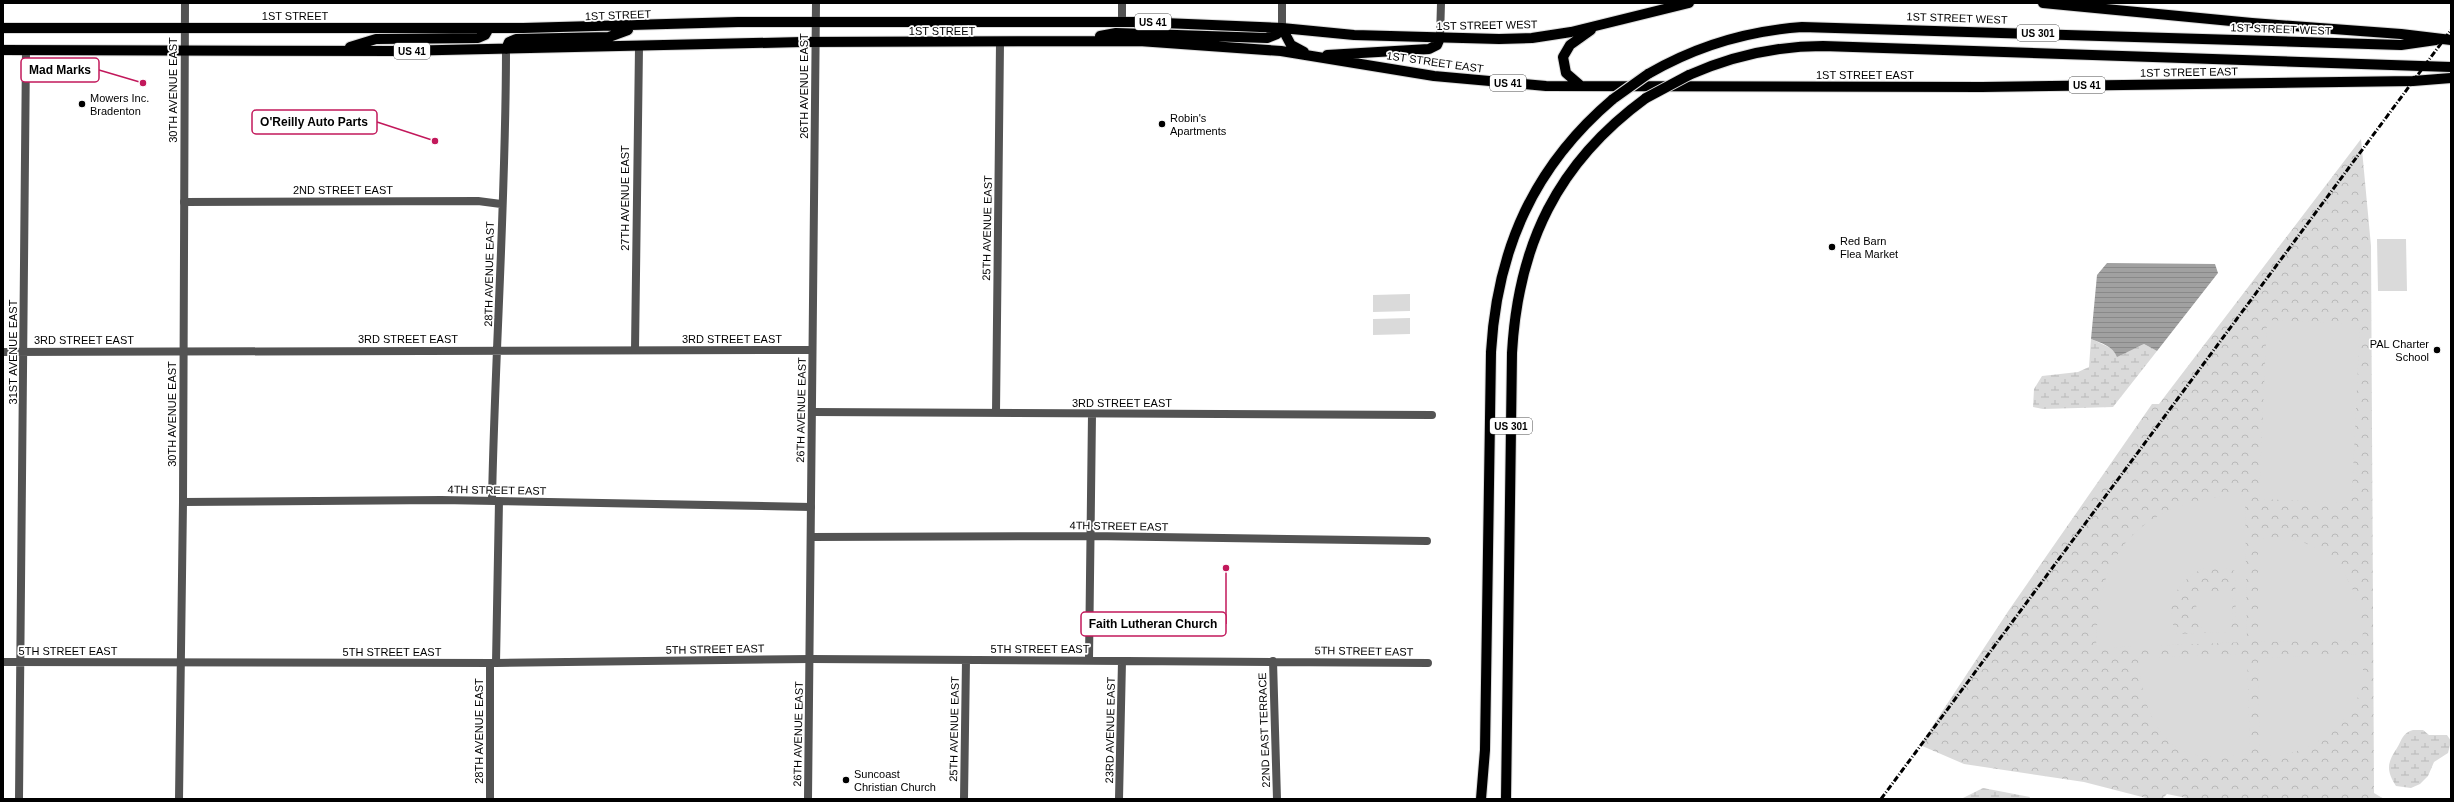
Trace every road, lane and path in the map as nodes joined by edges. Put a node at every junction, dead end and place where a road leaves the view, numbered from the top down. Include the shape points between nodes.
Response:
1 (185, 3) edge
2 (816, 3) edge
3 (1122, 3) edge
4 (1282, 3) edge
5 (1441, 3) edge
6 (1689, 3) edge
7 (2043, 3) edge
8 (2107, 3) edge
9 (2057, 4) edge
10 (2116, 10) junction
11 (816, 21) junction
12 (1122, 22) junction
13 (638, 26) junction
14 (3, 28) edge
15 (184, 28) junction
16 (489, 28) junction
17 (1282, 28) junction
18 (1594, 28) junction
19 (1440, 38) junction
20 (2436, 40) junction
21 (2451, 40) edge
22 (1076, 41) junction
23 (816, 42) junction
24 (1000, 43) junction
25 (639, 47) junction
26 (506, 49) junction
27 (3, 50) edge
28 (26, 50) junction
29 (184, 50) junction
30 (340, 50) junction
31 (1281, 51) joint
32 (1315, 56) junction
33 (2451, 67) edge
34 (2451, 78) edge
35 (1581, 86) junction
36 (184, 202) junction
37 (501, 204) junction
38 (498, 350) junction
39 (635, 350) junction
40 (812, 350) junction
41 (182, 351) junction
42 (3, 352) edge
43 (25, 352) junction
44 (812, 412) junction
45 (996, 413) junction
46 (1092, 414) junction
47 (1432, 415) dead end
48 (496, 500) junction
49 (183, 502) junction
50 (811, 506) junction
51 (1091, 536) junction
52 (811, 537) junction
53 (1428, 542) dead end
54 (811, 659) junction
55 (966, 660) junction
56 (1090, 660) junction
57 (1122, 661) junction
58 (1273, 661) junction
59 (3, 662) edge
60 (20, 662) junction
61 (180, 663) junction
62 (493, 663) junction
63 (1428, 663) dead end
64 (19, 799) edge
65 (179, 799) edge
66 (490, 799) edge
67 (808, 799) edge
68 (964, 799) edge
69 (1119, 799) edge
70 (1277, 799) edge
71 (1480, 799) edge
72 (1506, 799) edge

1 - 15 street, 30TH AVENUE EAST
2 - 11 street, 26TH AVENUE EAST
3 - 12 street
4 - 17 street
5 - 19 street
6 - 18 main road, 1ST STREET WEST / US 41
7 - 9 main road, 1ST STREET WEST
8 - 10 street
9 - 10 main road, 1ST STREET WEST
10 - 20 main road, 1ST STREET WEST via 2401,34
11 - 12 main road, 1ST STREET / US 41
11 - 13 main road, 1ST STREET / US 41
11 - 23 street, 26TH AVENUE EAST
12 - 17 main road, 1ST STREET / US 41
13 - 16 main road, 1ST STREET / US 41
13 - 26 main road via 609,36 516,39 509,42
14 - 15 main road, 1ST STREET / US 41
15 - 16 main road, 1ST STREET / US 41
15 - 29 street, 30TH AVENUE EAST
16 - 30 main road via 485,35 478,38 376,39
17 - 19 main road, 1ST STREET WEST / US 41 via 1354,35
17 - 22 main road via 1277,34 1267,38 1116,34
17 - 32 main road via 1292,45
18 - 19 main road, 1ST STREET WEST / US 41 via 1524,38
18 - 35 main road via 1570,45 1563,57 1566,73
19 - 32 main road via 1437,45 1429,49
20 - 21 main road, 1ST STREET WEST
20 - 71 main road, 1ST STREET WEST / US 301, bridge via 2401,45 1802,27 1766,30 1694,50 1648,74 1613,99 1564,148 1533,195 1510,244 1497,298 1491,352 1485,750
22 - 24 main road, 1ST STREET / US 41
22 - 31 main road, 1ST STREET / US 41 via 1192,44
23 - 24 main road, 1ST STREET / US 41
23 - 25 main road, 1ST STREET / US 41
23 - 40 street, 26TH AVENUE EAST
24 - 45 street, 25TH AVENUE EAST
25 - 26 main road, 1ST STREET / US 41
25 - 39 street, 27TH AVENUE EAST
26 - 30 main road, 1ST STREET / US 41
26 - 37 street, 28TH AVENUE EAST via 506,132
27 - 28 main road, 1ST STREET / US 41
28 - 29 main road, 1ST STREET / US 41
28 - 43 street, 31ST AVENUE EAST
29 - 30 main road, 1ST STREET / US 41
29 - 36 street, 30TH AVENUE EAST
31 - 32 main road, 1ST STREET EAST / US 41
32 - 35 main road, 1ST STREET EAST / US 41 via 1454,78 1511,84
33 - 72 main road, US 301, bridge via 1823,46 1787,47 1716,63 1646,98 1596,141 1563,183 1537,230 1519,288 1512,353
34 - 35 main road, 1ST STREET EAST / US 41 via 2418,81 1982,87
36 - 37 street, 2ND STREET EAST via 478,200
36 - 41 street, 30TH AVENUE EAST
37 - 38 street, 28TH AVENUE EAST
38 - 39 street, 3RD STREET EAST
38 - 41 street, 3RD STREET EAST
38 - 48 street, 28TH AVENUE EAST via 494,383
39 - 40 street, 3RD STREET EAST
40 - 44 street, 26TH AVENUE EAST
41 - 43 street, 3RD STREET EAST
41 - 49 street, 30TH AVENUE EAST
42 - 43 street, 3RD STREET EAST
43 - 60 street, 31ST AVENUE EAST
44 - 45 street, 3RD STREET EAST
44 - 50 street, 26TH AVENUE EAST
45 - 46 street, 3RD STREET EAST
46 - 47 street, 3RD STREET EAST
46 - 51 street
48 - 49 street, 4TH STREET EAST
48 - 50 street, 4TH STREET EAST
48 - 62 street, 28TH AVENUE EAST
49 - 61 street, 30TH AVENUE EAST
50 - 52 street, 26TH AVENUE EAST
51 - 52 street, 4TH STREET EAST
51 - 53 street, 4TH STREET EAST
51 - 56 street
52 - 54 street, 26TH AVENUE EAST
54 - 55 street, 5TH STREET EAST
54 - 62 street, 5TH STREET EAST
54 - 67 street, 26TH AVENUE EAST
55 - 56 street, 5TH STREET EAST
55 - 68 street, 25TH AVENUE EAST
56 - 57 street, 5TH STREET EAST
57 - 58 street, 5TH STREET EAST
57 - 69 street, 23RD AVENUE EAST
58 - 63 street, 5TH STREET EAST
58 - 70 street, 22ND EAST TERRACE
59 - 60 street, 5TH STREET EAST
60 - 61 street, 5TH STREET EAST
60 - 64 street, 31ST AVENUE EAST
61 - 62 street, 5TH STREET EAST
61 - 65 street, 30TH AVENUE EAST
62 - 66 street, 28TH AVENUE EAST

